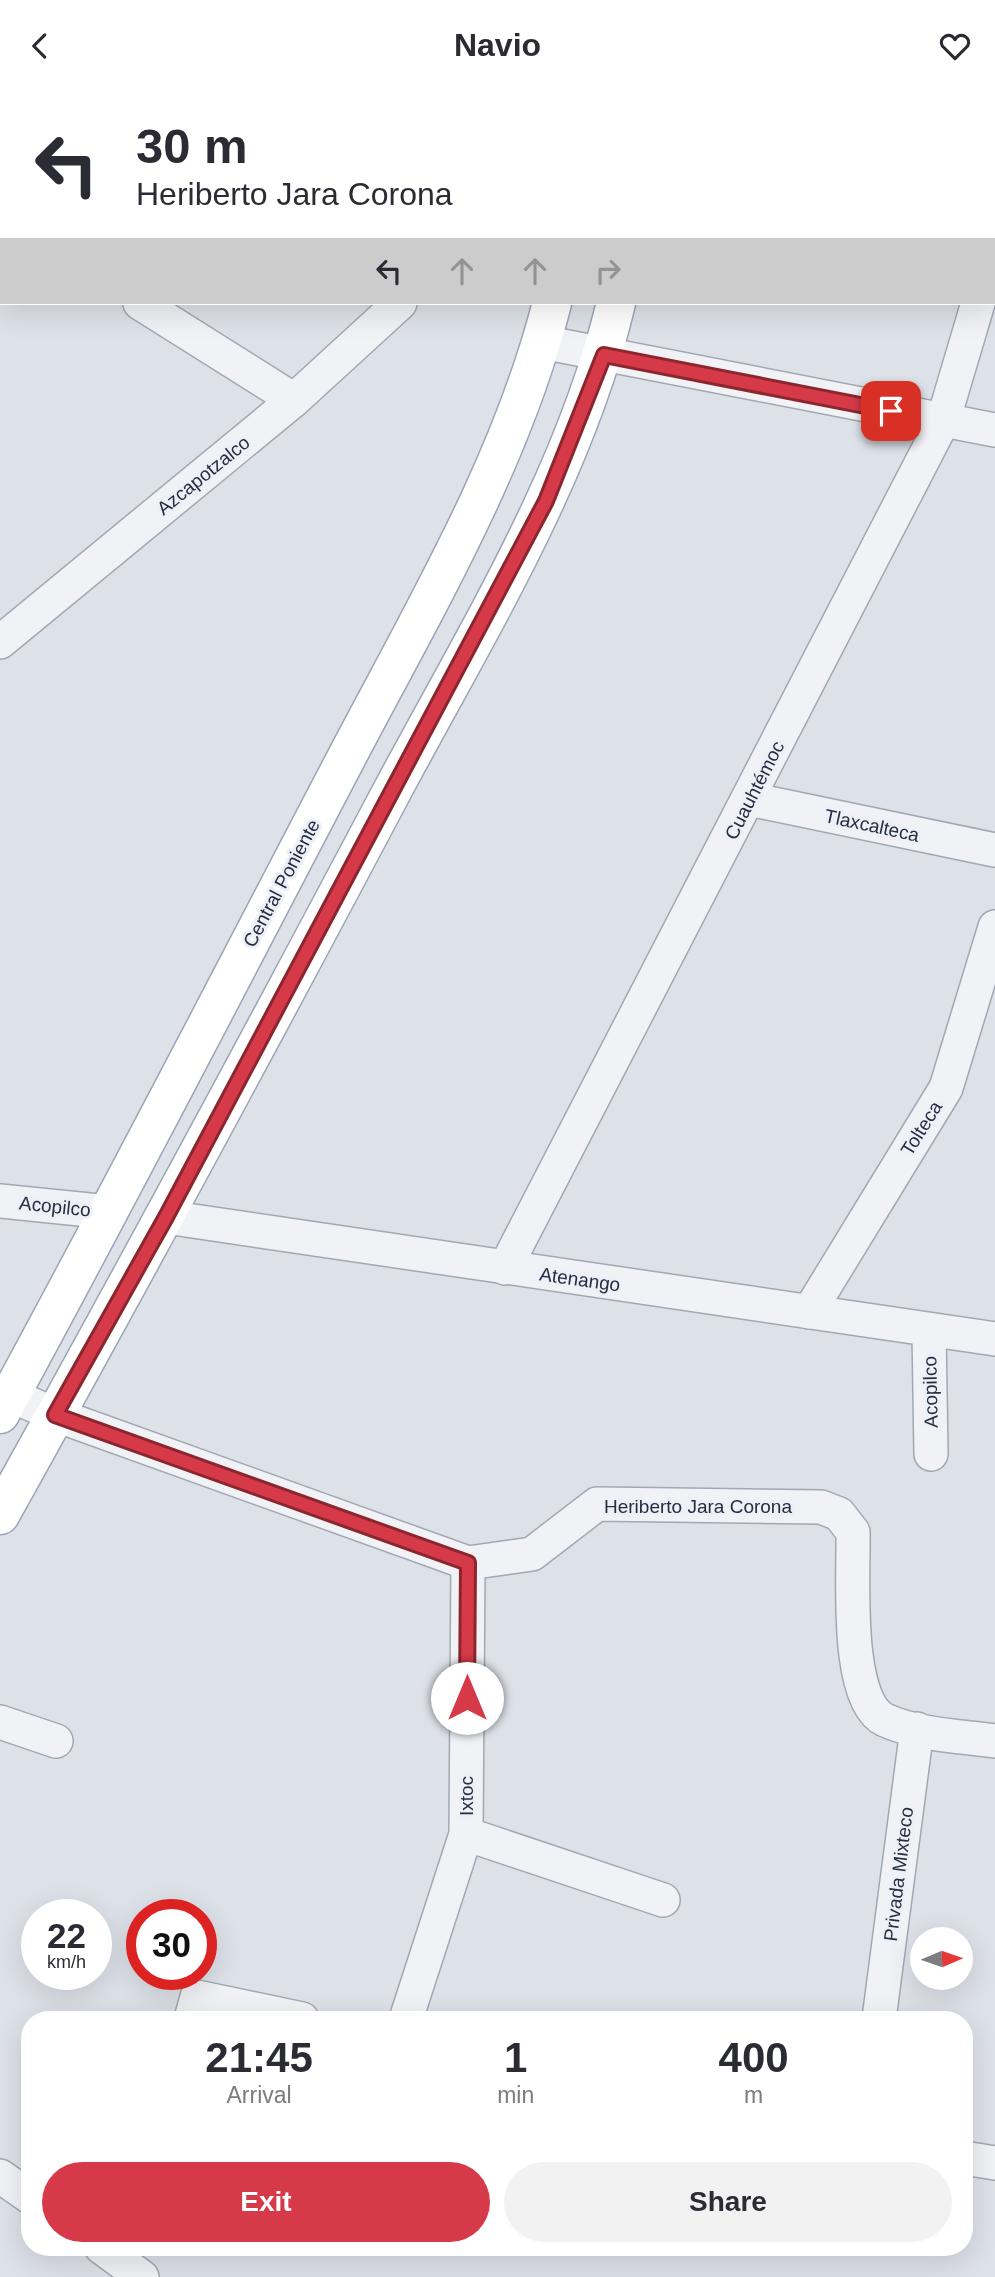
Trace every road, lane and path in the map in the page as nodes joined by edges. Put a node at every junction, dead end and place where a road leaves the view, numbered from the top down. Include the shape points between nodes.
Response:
1 (144, 305) edge
2 (398, 305) edge
3 (551, 305) edge
4 (616, 305) edge
5 (977, 305) edge
6 (542, 342) junction
7 (604, 355) junction
8 (294, 400) junction
9 (943, 421) junction
10 (995, 430) edge
11 (0, 642) edge
12 (749, 799) junction
13 (995, 850) edge
14 (995, 927) edge
15 (0, 1201) edge
16 (109, 1212) junction
17 (166, 1217) junction
18 (505, 1268) junction
19 (808, 1312) junction
20 (929, 1331) junction
21 (995, 1339) edge
22 (5, 1404) edge
23 (55, 1415) junction
24 (931, 1454) dead end
25 (0, 1515) edge
26 (468, 1563) junction
27 (0, 1722) edge
28 (917, 1729) junction
29 (56, 1741) dead end
30 (995, 1741) edge
31 (466, 1834) junction
32 (663, 1899) dead end
33 (194, 2008) edge
34 (223, 2011) edge
35 (409, 2011) edge
36 (880, 2011) edge
37 (973, 2159) edge
38 (995, 2163) edge
39 (0, 2176) edge
40 (21, 2191) edge
41 (116, 2256) edge
42 (137, 2268) edge

1 - 8 street
2 - 8 street, Azcapotzalco
3 - 6 main road, Central Poniente
4 - 7 main road
5 - 9 street, Cuauhtémoc
6 - 7 street
6 - 16 main road, Central Poniente via 486,489
7 - 9 street
7 - 17 main road via 546,501
8 - 11 street, Azcapotzalco
9 - 10 street
9 - 12 street, Cuauhtémoc
12 - 13 street, Tlaxcalteca
12 - 18 street, Cuauhtémoc
14 - 19 street, Tolteca via 946,1088
15 - 16 street, Acopilco
16 - 22 main road, Central Poniente
17 - 18 street, Atenango
17 - 23 main road
18 - 19 street, Atenango
19 - 20 street, Atenango
20 - 21 street, Atenango
20 - 24 street, Acopilco
22 - 23 street, Heriberto Jara Corona
23 - 25 main road
23 - 26 street, Heriberto Jara Corona
26 - 28 street, Heriberto Jara Corona via 532,1554 597,1504 821,1507 839,1514 853,1532 856,1672 866,1703 883,1719
26 - 31 street, Ixtoc
27 - 29 street
28 - 30 street, Heriberto Jara Corona
28 - 36 street, Privada Mixteco
31 - 32 street
31 - 35 street, Ixtoc
33 - 34 street
37 - 38 street
39 - 40 street
41 - 42 street

